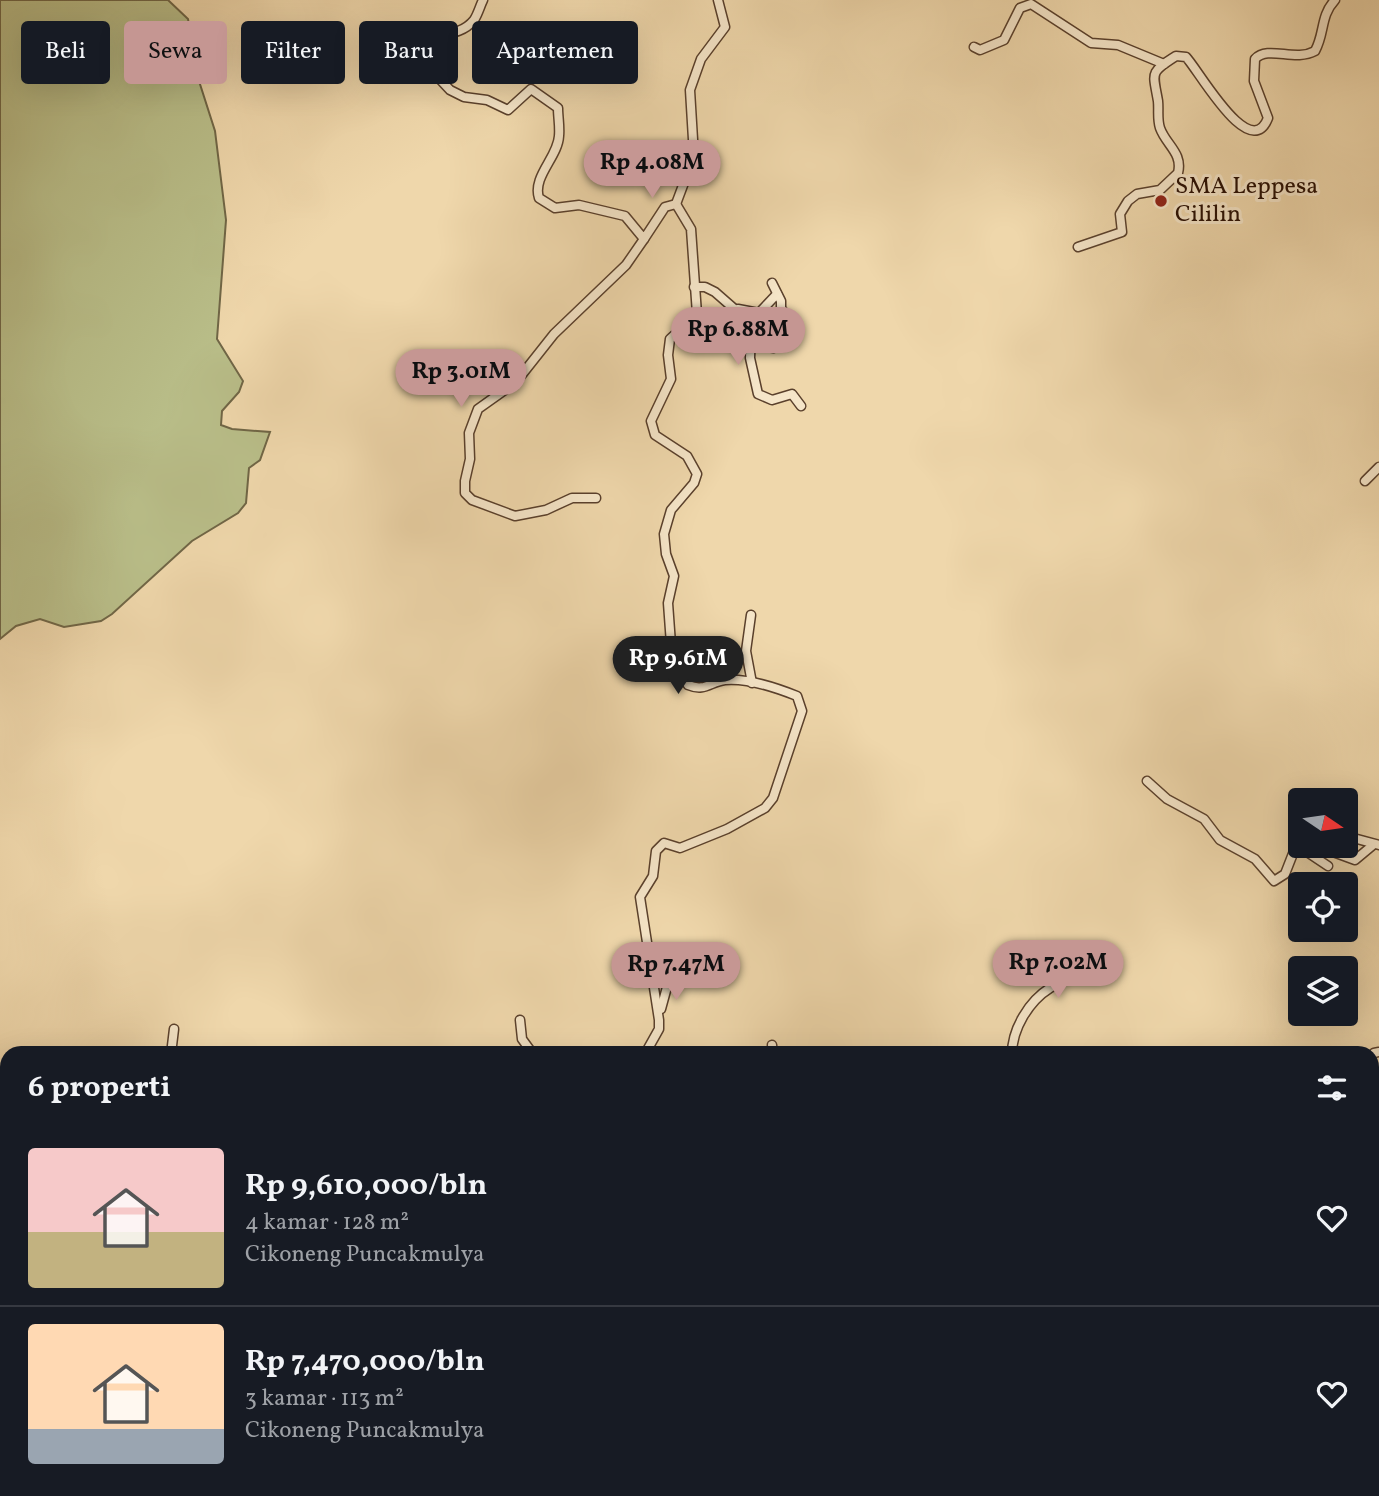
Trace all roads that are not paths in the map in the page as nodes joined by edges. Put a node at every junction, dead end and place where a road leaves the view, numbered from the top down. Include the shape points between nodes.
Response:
1 (483, 0) edge
2 (718, 0) edge
3 (1335, 0) edge
4 (974, 47) dead end
5 (1164, 64) junction
6 (676, 204) junction
7 (643, 238) junction
8 (1078, 247) dead end
9 (772, 283) dead end
10 (694, 288) junction
11 (777, 294) junction
12 (738, 309) junction
13 (759, 313) junction
14 (801, 406) dead end
15 (1379, 467) edge
16 (1365, 481) dead end
17 (596, 498) dead end
18 (751, 615) dead end
19 (689, 670) dead end
20 (685, 683) junction
21 (752, 683) junction
22 (1147, 781) dead end
23 (1358, 840) edge
24 (1376, 845) edge
25 (1291, 858) edge
26 (1318, 858) edge
27 (1358, 858) edge
28 (1328, 866) dead end
29 (1088, 958) dead end
30 (673, 965) dead end
31 (520, 1020) dead end
32 (174, 1029) dead end
33 (659, 1029) junction
34 (172, 1046) edge
35 (527, 1046) edge
36 (649, 1046) edge
37 (1013, 1046) edge

1 - 7 street via 475,19 465,28 416,43 411,53 415,65 435,74 456,94 487,100 506,110 531,89 555,105 559,138 538,196 552,207 579,205 625,216
2 - 6 street via 725,27 702,59 690,90 694,156
3 - 5 street via 1324,15 1315,51 1293,57 1266,53 1255,59 1254,81 1268,118 1254,130 1244,129 1230,116 1186,57 1179,55
4 - 5 street via 980,50 1004,40 1020,8 1031,4 1091,43 1118,45
5 - 8 street via 1153,75 1158,120 1175,151 1178,173 1160,190 1137,194 1128,201 1119,218 1122,232
6 - 7 street via 665,207
6 - 10 street via 691,229
7 - 17 street via 619,272 554,334 516,382 478,409 469,433 465,486 472,500 515,516 546,510 572,498
9 - 11 street
10 - 12 street via 705,287
10 - 20 street via 697,314 670,340 671,379 651,418 654,435 687,456 697,474 671,510 664,534 674,576 667,603 671,644
11 - 13 street
11 - 13 street via 780,308 796,331 774,348 763,349
12 - 13 street
12 - 14 street via 751,330 750,358 758,394 772,400 792,394
15 - 16 street
18 - 21 street via 746,651
19 - 20 street
20 - 21 street via 701,689 724,680
21 - 33 street via 797,696 802,711 773,798 765,808 683,847 664,843 656,850 653,876 640,897
22 - 25 street via 1163,796 1204,819 1220,840 1255,859 1269,879 1279,880
23 - 24 street
24 - 27 street
26 - 28 street
29 - 37 street via 1080,973 1041,995 1017,1027
30 - 33 street
31 - 35 street
32 - 34 street
33 - 36 street

